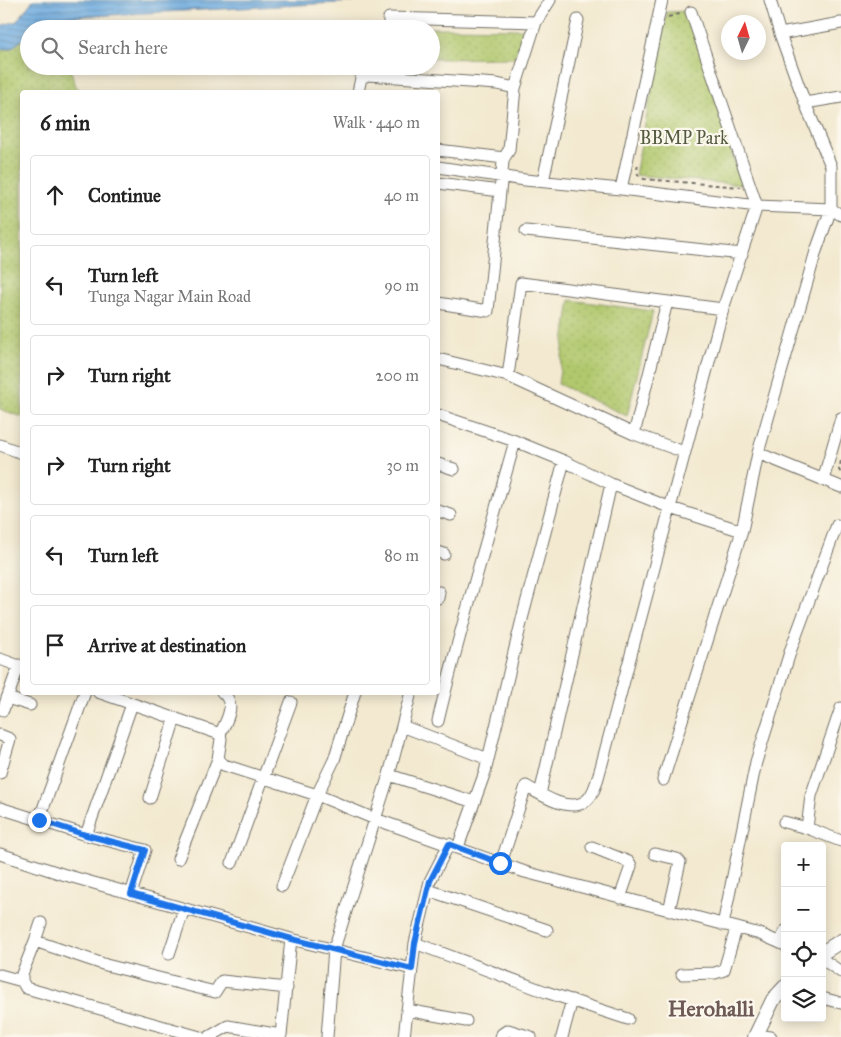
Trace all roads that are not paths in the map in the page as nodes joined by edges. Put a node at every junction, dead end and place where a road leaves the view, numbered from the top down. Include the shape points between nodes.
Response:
1 (550, 0) edge
2 (662, 0) edge
3 (770, 0) edge
4 (691, 12) road end
5 (389, 20) edge
6 (578, 20) dead end
7 (536, 22) junction
8 (841, 23) edge
9 (780, 34) junction
10 (368, 75) edge
11 (422, 75) edge
12 (515, 88) junction
13 (358, 90) edge
14 (841, 97) edge
15 (805, 103) junction
16 (440, 150) edge
17 (504, 158) junction
18 (836, 165) edge
19 (440, 167) edge
20 (502, 176) junction
21 (543, 181) junction
22 (440, 184) edge
23 (621, 189) junction
24 (500, 191) junction
25 (757, 206) junction
26 (836, 212) edge
27 (526, 231) dead end
28 (742, 254) junction
29 (667, 302) junction
30 (440, 303) edge
31 (723, 310) junction
32 (440, 359) edge
33 (508, 376) junction
34 (440, 416) edge
35 (841, 418) edge
36 (634, 434) junction
37 (515, 441) junction
38 (0, 445) edge
39 (20, 452) edge
40 (684, 452) junction
41 (758, 453) junction
42 (564, 461) junction
43 (440, 464) edge
44 (454, 468) dead end
45 (823, 480) junction
46 (612, 484) junction
47 (841, 487) edge
48 (671, 508) junction
49 (440, 512) edge
50 (451, 515) dead end
51 (837, 525) dead end
52 (742, 531) junction
53 (0, 659) edge
54 (20, 666) edge
55 (20, 668) edge
56 (84, 695) edge
57 (106, 695) edge
58 (226, 695) edge
59 (354, 695) edge
60 (411, 695) edge
61 (7, 698) junction
62 (291, 702) dead end
63 (132, 704) junction
64 (30, 705) dead end
65 (841, 708) edge
66 (3, 710) dead end
67 (175, 718) junction
68 (438, 721) dead end
69 (402, 726) junction
70 (220, 734) junction
71 (0, 735) edge
72 (218, 759) junction
73 (488, 759) junction
74 (0, 773) edge
75 (389, 776) junction
76 (264, 778) junction
77 (663, 780) dead end
78 (540, 794) junction
79 (317, 795) junction
80 (150, 798) dead end
81 (474, 802) junction
82 (0, 808) edge
83 (375, 819) junction
84 (39, 820) junction
85 (784, 822) dead end
86 (807, 828) junction
87 (86, 835) junction
88 (841, 841) edge
89 (454, 846) junction
90 (592, 848) dead end
91 (0, 854) edge
92 (655, 854) dead end
93 (178, 859) dead end
94 (232, 863) dead end
95 (500, 863) junction
96 (282, 886) dead end
97 (428, 890) junction
98 (131, 894) junction
99 (620, 898) junction
100 (184, 909) junction
101 (669, 911) junction
102 (41, 923) dead end
103 (723, 925) junction
104 (736, 929) junction
105 (547, 930) dead end
106 (292, 939) junction
107 (841, 940) edge
108 (35, 942) junction
109 (415, 943) junction
110 (781, 944) edge
111 (334, 949) junction
112 (829, 953) edge
113 (169, 954) dead end
114 (412, 969) junction
115 (841, 972) edge
116 (682, 974) dead end
117 (0, 975) edge
118 (22, 981) junction
119 (287, 988) junction
120 (781, 992) edge
121 (826, 999) edge
122 (572, 1000) junction
123 (841, 1003) edge
124 (407, 1010) junction
125 (628, 1019) dead end
126 (466, 1021) dead end
127 (280, 1036) edge
128 (756, 1036) edge
129 (200, 1037) edge
130 (209, 1037) edge
131 (328, 1037) edge
132 (404, 1037) edge
133 (501, 1037) edge
134 (531, 1037) edge
135 (562, 1037) edge
136 (771, 1037) edge

1 - 7 street
2 - 23 street
3 - 9 street
4 - 25 street
5 - 7 street
6 - 21 street
7 - 12 street
8 - 9 street
9 - 15 street
10 - 13 street via 361,78
11 - 12 street
12 - 17 street via 509,150
14 - 15 street
15 - 18 street
16 - 17 street
17 - 20 street
18 - 26 street
19 - 20 street
20 - 21 street
20 - 24 street
21 - 23 street
22 - 24 street
23 - 25 street
24 - 30 street via 488,312
25 - 26 street
25 - 28 street
26 - 41 street via 816,251
27 - 28 street
28 - 31 street
29 - 31 street
29 - 33 street via 521,283
29 - 36 street
31 - 40 street
32 - 33 street
33 - 36 street
34 - 37 street
35 - 45 street
36 - 40 street
37 - 42 street
37 - 68 street via 454,653
38 - 39 street
40 - 48 street
41 - 45 street
41 - 52 street
42 - 46 street
42 - 73 street
43 - 44 street
45 - 47 street
46 - 48 street
46 - 78 street
48 - 52 street
48 - 78 street via 601,767 588,799 568,806
49 - 50 street
51 - 103 street via 791,649 756,762
52 - 77 street
53 - 54 street
55 - 61 street
56 - 84 street
57 - 63 street
58 - 70 street via 230,714
59 - 79 street via 334,760
60 - 69 street
61 - 64 street
61 - 66 street
62 - 76 street
63 - 67 street
63 - 87 street
65 - 86 street via 811,796
67 - 70 street
67 - 80 street
69 - 73 street
69 - 75 street
70 - 72 street
71 - 74 street via 10,739
72 - 76 street via 224,765
72 - 93 street
73 - 81 street
75 - 81 street
75 - 83 street
76 - 79 street
76 - 94 street
78 - 95 street via 526,786
79 - 83 street
79 - 96 street
81 - 89 street
82 - 84 street
83 - 89 street
83 - 111 street
84 - 87 street
85 - 86 street
86 - 88 street
87 - 98 street via 145,850
89 - 95 street
89 - 97 street via 430,881
90 - 99 street via 629,862 631,866
91 - 98 street
92 - 101 street via 680,862
95 - 99 street
97 - 105 street
97 - 109 street
98 - 100 street
99 - 101 street
100 - 106 street
100 - 113 street
101 - 103 street
102 - 108 street
103 - 104 street
104 - 110 street via 760,934
104 - 116 street via 724,970
106 - 111 street
106 - 119 street
107 - 112 main road
108 - 118 street
108 - 119 street via 106,965 215,992 222,981
109 - 114 street
109 - 122 street
111 - 114 street
111 - 131 street
112 - 115 street
114 - 124 street
117 - 118 street
118 - 129 street via 26,988
119 - 127 street
120 - 128 main road
121 - 123 street
122 - 125 street
122 - 135 street
124 - 126 street
124 - 132 street
127 - 130 street via 228,1026
128 - 136 street
133 - 134 street via 508,1030

